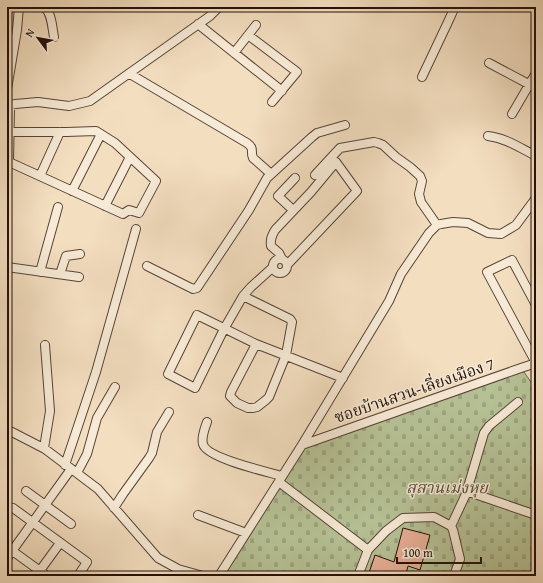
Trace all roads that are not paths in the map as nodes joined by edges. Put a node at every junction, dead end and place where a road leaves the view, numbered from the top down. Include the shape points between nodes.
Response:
1 (19, 7) edge
2 (44, 7) edge
3 (220, 7) edge
4 (453, 7) edge
5 (198, 24) junction
6 (256, 25) dead end
7 (248, 35) junction
8 (54, 37) dead end
9 (11, 42) edge
10 (234, 53) junction
11 (489, 63) dead end
12 (536, 73) edge
13 (130, 74) junction
14 (422, 77) dead end
15 (533, 86) edge
16 (7, 89) edge
17 (282, 91) junction
18 (272, 102) dead end
19 (8, 106) edge
20 (512, 114) dead end
21 (345, 125) dead end
22 (10, 132) junction
23 (60, 132) junction
24 (100, 134) junction
25 (488, 136) dead end
26 (536, 156) edge
27 (130, 157) junction
28 (271, 174) junction
29 (315, 175) dead end
30 (40, 176) junction
31 (295, 178) dead end
32 (72, 191) junction
33 (536, 198) edge
34 (105, 206) junction
35 (58, 207) dead end
36 (293, 210) junction
37 (437, 226) junction
38 (136, 230) dead end
39 (80, 254) dead end
40 (284, 262) junction
41 (147, 266) dead end
42 (7, 267) edge
43 (272, 268) junction
44 (40, 272) junction
45 (60, 274) junction
46 (79, 277) dead end
47 (243, 296) junction
48 (536, 305) edge
49 (224, 329) junction
50 (256, 344) junction
51 (45, 345) dead end
52 (286, 355) junction
53 (536, 363) edge
54 (342, 378) junction
55 (116, 387) dead end
56 (518, 402) dead end
57 (169, 412) dead end
58 (207, 422) dead end
59 (10, 432) edge
60 (7, 439) edge
61 (302, 445) junction
62 (44, 448) junction
63 (71, 469) junction
64 (281, 479) junction
65 (26, 491) dead end
66 (466, 491) junction
67 (46, 505) junction
68 (13, 508) dead end
69 (114, 508) junction
70 (198, 515) dead end
71 (536, 515) edge
72 (33, 523) junction
73 (71, 524) dead end
74 (451, 526) junction
75 (246, 534) junction
76 (60, 543) junction
77 (10, 549) edge
78 (368, 550) junction
79 (7, 558) edge
80 (38, 573) edge
81 (47, 576) edge
82 (78, 576) edge
83 (202, 576) edge
84 (219, 576) edge
85 (358, 576) edge
86 (454, 576) edge

1 - 9 street via 17,30
2 - 8 street via 49,14
3 - 5 street
4 - 14 street
5 - 10 street
5 - 13 street
6 - 7 street
7 - 10 street
7 - 17 street via 298,72
9 - 16 street
10 - 17 street
11 - 15 street
12 - 15 street
13 - 19 street via 90,101 69,106 38,102
13 - 28 street via 247,142 251,145 253,158
15 - 20 street
17 - 18 street
19 - 22 street
21 - 28 street via 317,133
22 - 23 street
22 - 30 street via 10,162
23 - 24 street via 96,130
23 - 30 street
24 - 27 street
24 - 32 street
25 - 26 street via 505,139
27 - 34 street
27 - 34 street via 156,181 139,213 129,210 123,214
28 - 41 street via 197,288 193,289
29 - 37 street via 340,148 380,143 420,176 421,202
30 - 32 street
31 - 36 street via 278,196
32 - 34 street
33 - 37 street via 516,225 501,234 488,233 468,223 453,222
35 - 44 street
36 - 40 street via 271,238 271,246
36 - 40 street via 336,162 357,191
37 - 54 street via 429,233 400,274 389,301
38 - 63 street
39 - 45 street via 66,256
40 - 43 street via 277,259
40 - 43 street via 286,270 282,273 277,273
42 - 44 street
43 - 47 street
44 - 45 street
45 - 46 street
47 - 49 street
47 - 52 street via 292,321
48 - 53 street via 512,260 487,272
49 - 49 street via 197,316 168,374 195,388
49 - 50 street
50 - 52 street
50 - 52 street via 230,396 243,406 257,407 269,397
51 - 62 street via 50,411
52 - 54 street
53 - 61 street, ซอยบ้านสวน-เลี่ยงเมือง 7
54 - 61 street
55 - 63 street via 97,418 87,454
56 - 66 street via 489,426 483,436
57 - 69 street via 157,432 152,453
58 - 64 street via 202,439 203,445 212,454
59 - 60 street
59 - 62 street
61 - 64 street
62 - 63 street
63 - 67 street
63 - 69 street via 98,489
64 - 75 street
64 - 78 street
65 - 67 street
66 - 71 street
66 - 74 street
67 - 72 street
67 - 73 street
68 - 72 street
69 - 83 street via 158,558 178,569
70 - 75 street
72 - 76 street
72 - 77 street
74 - 78 street via 434,517 403,518
74 - 86 street via 460,559
75 - 84 street
76 - 80 street
76 - 82 street via 87,562
77 - 79 street
77 - 80 street
78 - 85 street
80 - 81 street

